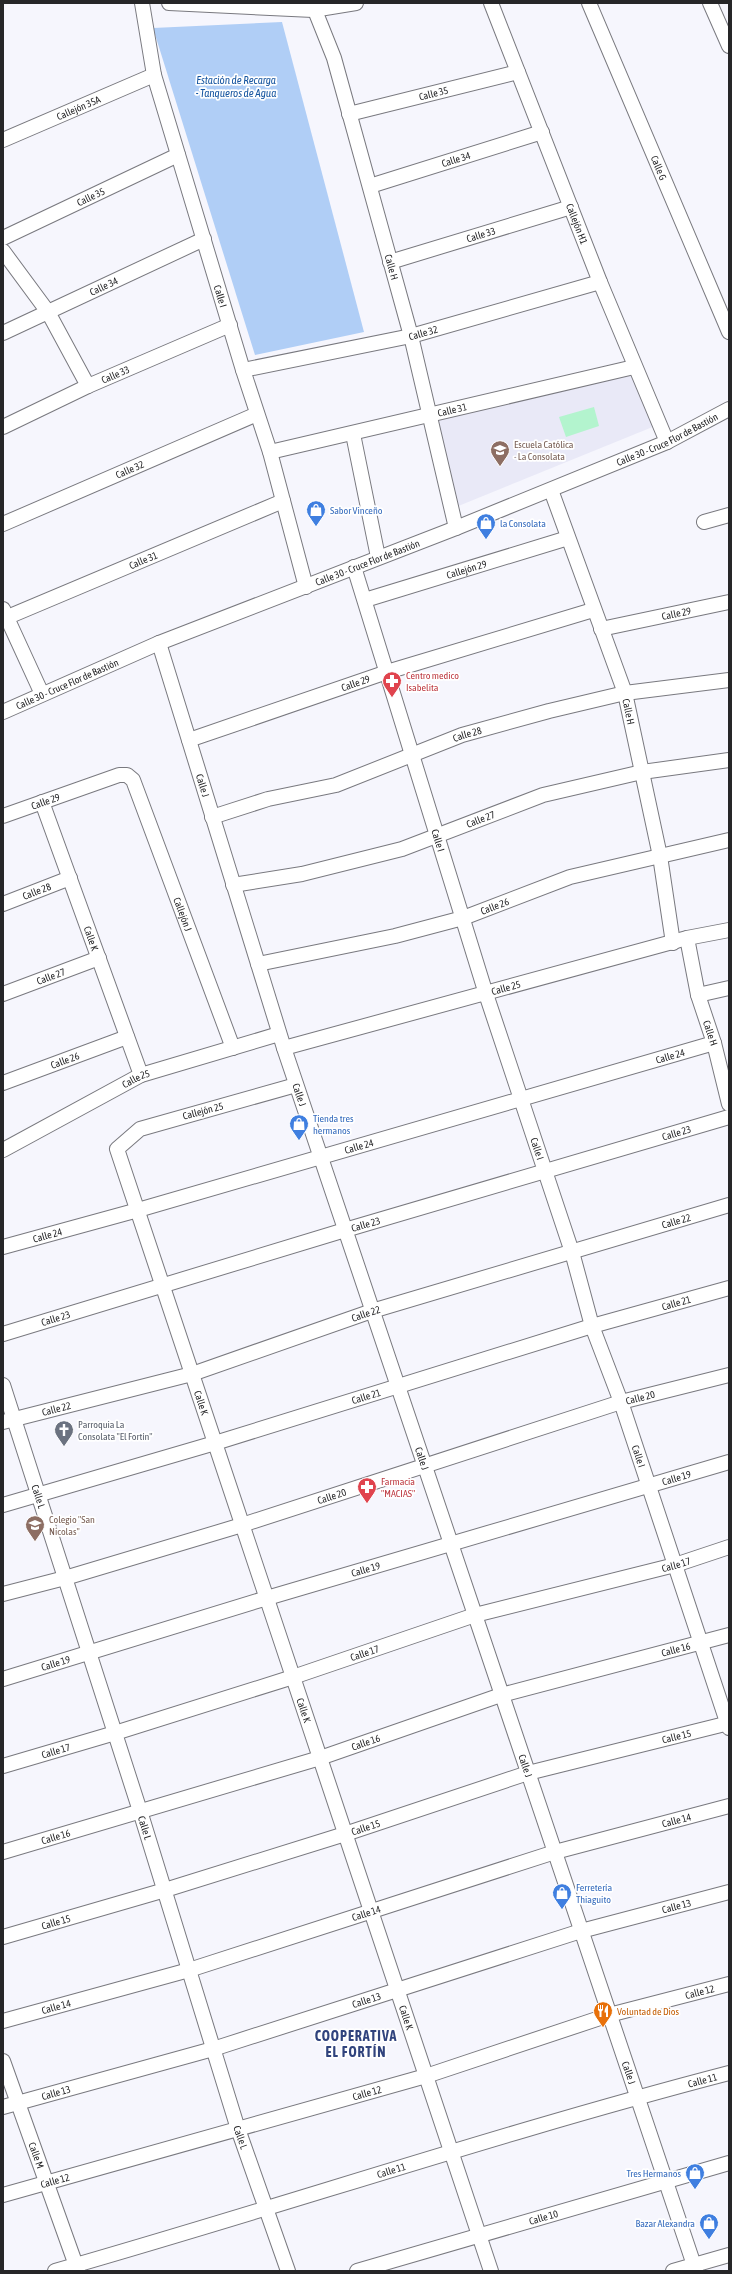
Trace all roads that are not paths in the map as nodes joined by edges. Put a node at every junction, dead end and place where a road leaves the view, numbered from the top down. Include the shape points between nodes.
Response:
1 (142, 3) edge
2 (169, 3) edge
3 (356, 3) edge
4 (491, 3) edge
5 (589, 3) edge
6 (710, 3) edge
7 (312, 6) edge
8 (729, 46) edge
9 (518, 72) junction
10 (154, 75) junction
11 (350, 114) junction
12 (542, 132) junction
13 (3, 140) edge
14 (178, 155) junction
15 (370, 186) junction
16 (571, 207) junction
17 (3, 238) edge
18 (204, 239) junction
19 (3, 251) edge
20 (390, 262) junction
21 (600, 282) junction
22 (48, 312) junction
23 (230, 325) junction
24 (3, 332) edge
25 (729, 332) edge
26 (411, 336) junction
27 (634, 367) junction
28 (243, 370) junction
29 (88, 386) junction
30 (729, 409) edge
31 (257, 414) junction
32 (429, 415) junction
33 (3, 427) edge
34 (353, 434) junction
35 (667, 442) junction
36 (270, 452) junction
37 (551, 490) junction
38 (283, 501) junction
39 (729, 515) edge
40 (704, 522) dead end
41 (3, 524) edge
42 (456, 528) junction
43 (568, 538) junction
44 (378, 557) junction
45 (354, 567) junction
46 (306, 587) junction
47 (365, 600) junction
48 (729, 602) edge
49 (593, 610) junction
50 (4, 615) edge
51 (601, 629) junction
52 (159, 643) junction
53 (387, 672) junction
54 (729, 680) edge
55 (624, 693) junction
56 (42, 694) junction
57 (3, 712) edge
58 (189, 740) junction
59 (412, 754) junction
60 (729, 760) edge
61 (642, 772) junction
62 (133, 780) joint
63 (42, 802) junction
64 (3, 816) edge
65 (212, 817) junction
66 (438, 835) junction
67 (729, 840) edge
68 (660, 856) junction
69 (70, 878) junction
70 (233, 885) junction
71 (3, 904) edge
72 (463, 918) junction
73 (729, 930) edge
74 (687, 938) junction
75 (673, 943) junction
76 (99, 958) junction
77 (258, 964) junction
78 (729, 988) edge
79 (3, 994) edge
80 (486, 994) junction
81 (698, 995) junction
82 (127, 1037) junction
83 (282, 1041) junction
84 (714, 1043) junction
85 (233, 1048) junction
86 (725, 1067) edge
87 (141, 1074) junction
88 (3, 1083) edge
89 (296, 1086) junction
90 (521, 1099) junction
91 (729, 1104) edge
92 (729, 1117) edge
93 (117, 1149) joint
94 (3, 1150) edge
95 (320, 1157) junction
96 (545, 1171) junction
97 (729, 1205) edge
98 (138, 1210) junction
99 (345, 1230) junction
100 (3, 1246) edge
101 (572, 1252) junction
102 (163, 1285) junction
103 (729, 1288) edge
104 (372, 1311) junction
105 (592, 1326) junction
106 (3, 1334) edge
107 (192, 1374) junction
108 (729, 1375) edge
109 (3, 1385) edge
110 (398, 1387) junction
111 (621, 1402) junction
112 (8, 1421) edge
113 (215, 1443) junction
114 (729, 1462) edge
115 (424, 1466) junction
116 (649, 1486) junction
117 (39, 1496) junction
118 (3, 1506) edge
119 (242, 1525) junction
120 (451, 1544) junction
121 (729, 1547) edge
122 (675, 1565) junction
123 (66, 1578) junction
124 (3, 1594) edge
125 (266, 1598) junction
126 (475, 1615) junction
127 (729, 1635) edge
128 (701, 1643) junction
129 (90, 1653) junction
130 (293, 1676) junction
131 (3, 1679) edge
132 (502, 1695) junction
133 (729, 1725) edge
134 (115, 1733) junction
135 (320, 1758) junction
136 (3, 1766) edge
137 (528, 1773) junction
138 (729, 1806) edge
139 (140, 1811) junction
140 (345, 1834) junction
141 (3, 1852) edge
142 (555, 1852) junction
143 (165, 1890) junction
144 (729, 1892) edge
145 (371, 1912) junction
146 (581, 1931) junction
147 (3, 1937) edge
148 (189, 1970) junction
149 (729, 1984) edge
150 (397, 1990) junction
151 (610, 2015) junction
152 (3, 2020) edge
153 (213, 2049) junction
154 (3, 2062) edge
155 (729, 2073) edge
156 (426, 2076) junction
157 (637, 2097) junction
158 (10, 2105) edge
159 (238, 2129) junction
160 (451, 2152) junction
161 (729, 2163) edge
162 (665, 2181) junction
163 (45, 2183) junction
164 (3, 2195) edge
165 (264, 2208) junction
166 (479, 2235) junction
167 (729, 2255) edge
168 (77, 2268) edge
169 (695, 2268) edge
170 (55, 2271) edge
171 (288, 2271) edge
172 (357, 2271) edge
173 (491, 2271) edge
174 (673, 2271) edge

1 - 10 street, Calle I
2 - 7 street
3 - 7 street
4 - 9 street, Callejón H1
5 - 25 street, Calle G
6 - 8 street
7 - 11 street, Calle H via 334,58
9 - 11 street, Calle 35
9 - 12 street, Callejón H1
10 - 13 street, Callejón 35A
10 - 14 street, Calle I
11 - 15 street, Calle H
12 - 15 street, Calle 34
12 - 16 street, Callejón H1
14 - 17 street, Calle 35
14 - 18 street, Calle I
15 - 20 street, Calle H
16 - 20 street, Calle 33
16 - 21 street, Callejón H1
18 - 22 street, Calle 34
18 - 23 street, Calle I
19 - 22 street
20 - 26 street, Calle H
21 - 26 street, Calle 32
21 - 27 street, Callejón H1
22 - 24 street, Calle 34
22 - 29 street
23 - 28 street, Calle I
23 - 29 street, Calle 33
26 - 28 street, Calle 32
26 - 32 street, Calle H
27 - 32 street, Calle 31
27 - 35 street, Callejón H1
28 - 31 street, Calle I
29 - 33 street, Calle 33
30 - 35 street, Calle 30 - Cruce Flor de Bastión
31 - 36 street, Calle I
31 - 41 street, Calle 32
32 - 34 street, Calle 31
32 - 42 street, Calle H
34 - 36 street, Calle 31
34 - 44 street
35 - 37 street, Calle 30 - Cruce Flor de Bastión
36 - 38 street, Calle I
37 - 42 street, Calle 30 - Cruce Flor de Bastión
37 - 43 street, Calle H
38 - 46 street, Calle I
38 - 50 street, Calle 31
39 - 40 street
42 - 44 street, Calle 30 - Cruce Flor de Bastión
43 - 47 street, Callejón 29
43 - 49 street, Calle H
44 - 45 street, Calle 30 - Cruce Flor de Bastión
45 - 46 street, Calle 30 - Cruce Flor de Bastión
45 - 47 street, Calle I
46 - 52 street, Calle 30 - Cruce Flor de Bastión
47 - 53 street, Calle I
48 - 51 street, Calle 29
49 - 51 street, Calle H
49 - 53 street, Calle 29
50 - 56 street
51 - 55 street, Calle H
52 - 56 street, Calle 30 - Cruce Flor de Bastión
52 - 58 street, Calle J
53 - 58 street, Calle 29
53 - 59 street, Calle I
54 - 55 street, Calle 28
55 - 59 street, Calle 28 via 476,731
55 - 61 street, Calle H
56 - 57 street, Calle 30 - Cruce Flor de Bastión
58 - 65 street, Calle J
59 - 65 street, Calle 28 via 336,785 268,799
59 - 66 street, Calle I
60 - 61 street, Calle 27
61 - 66 street, Calle 27 via 543,795
61 - 68 street, Calle H
62 - 63 street, Calle 29 via 119,775
62 - 85 street, Callejón J
63 - 64 street, Calle 29
63 - 69 street, Calle K
65 - 70 street, Calle J
66 - 70 street, Calle 27 via 402,849 302,874
66 - 72 street, Calle I
67 - 68 street, Calle 26
68 - 72 street, Calle 26 via 570,876
68 - 75 street, Calle H
69 - 71 street, Calle 28
69 - 76 street, Calle K
70 - 77 street, Calle J
72 - 77 street, Calle 26 via 395,936
72 - 80 street, Calle I
73 - 74 street, Calle 25
74 - 75 street, Calle 25
74 - 81 street, Calle H
75 - 80 street, Calle 25
76 - 79 street, Calle 27
76 - 82 street, Calle K
77 - 83 street, Calle J
78 - 81 street
80 - 83 street, Calle 25
80 - 90 street, Calle I
81 - 84 street, Calle H
82 - 87 street, Calle K
82 - 88 street, Calle 26
83 - 85 street, Calle 25
83 - 89 street, Calle J
84 - 86 street, Calle H
84 - 90 street, Calle 24
85 - 87 street, Calle 25
86 - 91 street, Calle H
87 - 94 street, Calle 25
89 - 93 street, Callejón 25 via 140,1129
89 - 95 street, Calle J
90 - 95 street, Calle 24
90 - 96 street, Calle I
92 - 96 street, Calle 23
93 - 98 street, Calle K
95 - 98 street, Calle 24
95 - 99 street, Calle J
96 - 99 street, Calle 23
96 - 101 street, Calle I
97 - 101 street, Calle 22
98 - 100 street, Calle 24
98 - 102 street, Calle K
99 - 102 street, Calle 23
99 - 104 street, Calle J
101 - 104 street, Calle 22
101 - 105 street, Calle I
102 - 106 street, Calle 23
102 - 107 street, Calle K
103 - 105 street, Calle 21
104 - 107 street, Calle 22
104 - 110 street, Calle J
105 - 110 street, Calle 21
105 - 111 street, Calle I
107 - 112 street, Calle 22
107 - 113 street, Calle K
108 - 111 street, Calle 20
109 - 112 street, Calle L
110 - 113 street, Calle 21
110 - 115 street, Calle J
111 - 115 street, Calle 20
111 - 116 street, Calle I
112 - 117 street, Calle L
113 - 117 street, Calle 21
113 - 119 street, Calle K
114 - 116 street, Calle 19
115 - 119 street, Calle 20
115 - 120 street, Calle J
116 - 120 street, Calle 19
116 - 122 street, Calle I
117 - 118 street, Calle 21
117 - 123 street, Calle L
119 - 123 street, Calle 20
119 - 125 street, Calle K
120 - 125 street, Calle 19
120 - 126 street, Calle J
121 - 122 street, Calle 17
122 - 126 street, Calle 17
122 - 128 street, Calle I
123 - 124 street, Calle 20
123 - 129 street, Calle L
125 - 129 street, Calle 19
125 - 130 street, Calle K
126 - 130 street, Calle 17
126 - 132 street, Calle J
127 - 128 street, Calle 16
128 - 132 street, Calle 16
128 - 133 street, Calle I
129 - 131 street, Calle 19
129 - 134 street, Calle L
130 - 134 street, Calle 17
130 - 135 street, Calle K
132 - 135 street, Calle 16
132 - 137 street, Calle J
133 - 137 street, Calle 15
134 - 136 street, Calle 17
134 - 139 street, Calle L
135 - 139 street, Calle 16
135 - 140 street, Calle K
137 - 140 street, Calle 15
137 - 142 street, Calle J
138 - 142 street, Calle 14
139 - 141 street, Calle 16
139 - 143 street, Calle L
140 - 143 street, Calle 15
140 - 145 street, Calle K
142 - 145 street, Calle 14
142 - 146 street, Calle J
143 - 147 street, Calle 15
143 - 148 street, Calle L
144 - 146 street, Calle 13
145 - 148 street, Calle 14
145 - 150 street, Calle K
146 - 150 street, Calle 13
146 - 151 street, Calle J
148 - 152 street, Calle 14
148 - 153 street, Calle L
149 - 151 street, Calle 12
150 - 153 street, Calle 13
150 - 156 street, Calle K
151 - 156 street, Calle 12
151 - 157 street, Calle J
153 - 158 street, Calle 13
153 - 159 street, Calle L
154 - 158 street, Calle M
155 - 157 street, Calle 11
156 - 159 street, Calle 12
156 - 160 street, Calle K
157 - 160 street, Calle 11
157 - 162 street, Calle J
158 - 163 street, Calle M
159 - 163 street, Calle 12
159 - 165 street, Calle L
160 - 165 street, Calle 11
160 - 166 street, Calle K
161 - 162 street, Calle 10
162 - 166 street, Calle 10
162 - 169 street, Calle J
163 - 164 street, Calle 12
163 - 168 street, Calle M
165 - 168 street, Calle 11
165 - 171 street, Calle L
166 - 172 street, Calle 10
166 - 173 street, Calle K
167 - 169 street
168 - 170 street, Calle 11
169 - 174 street

